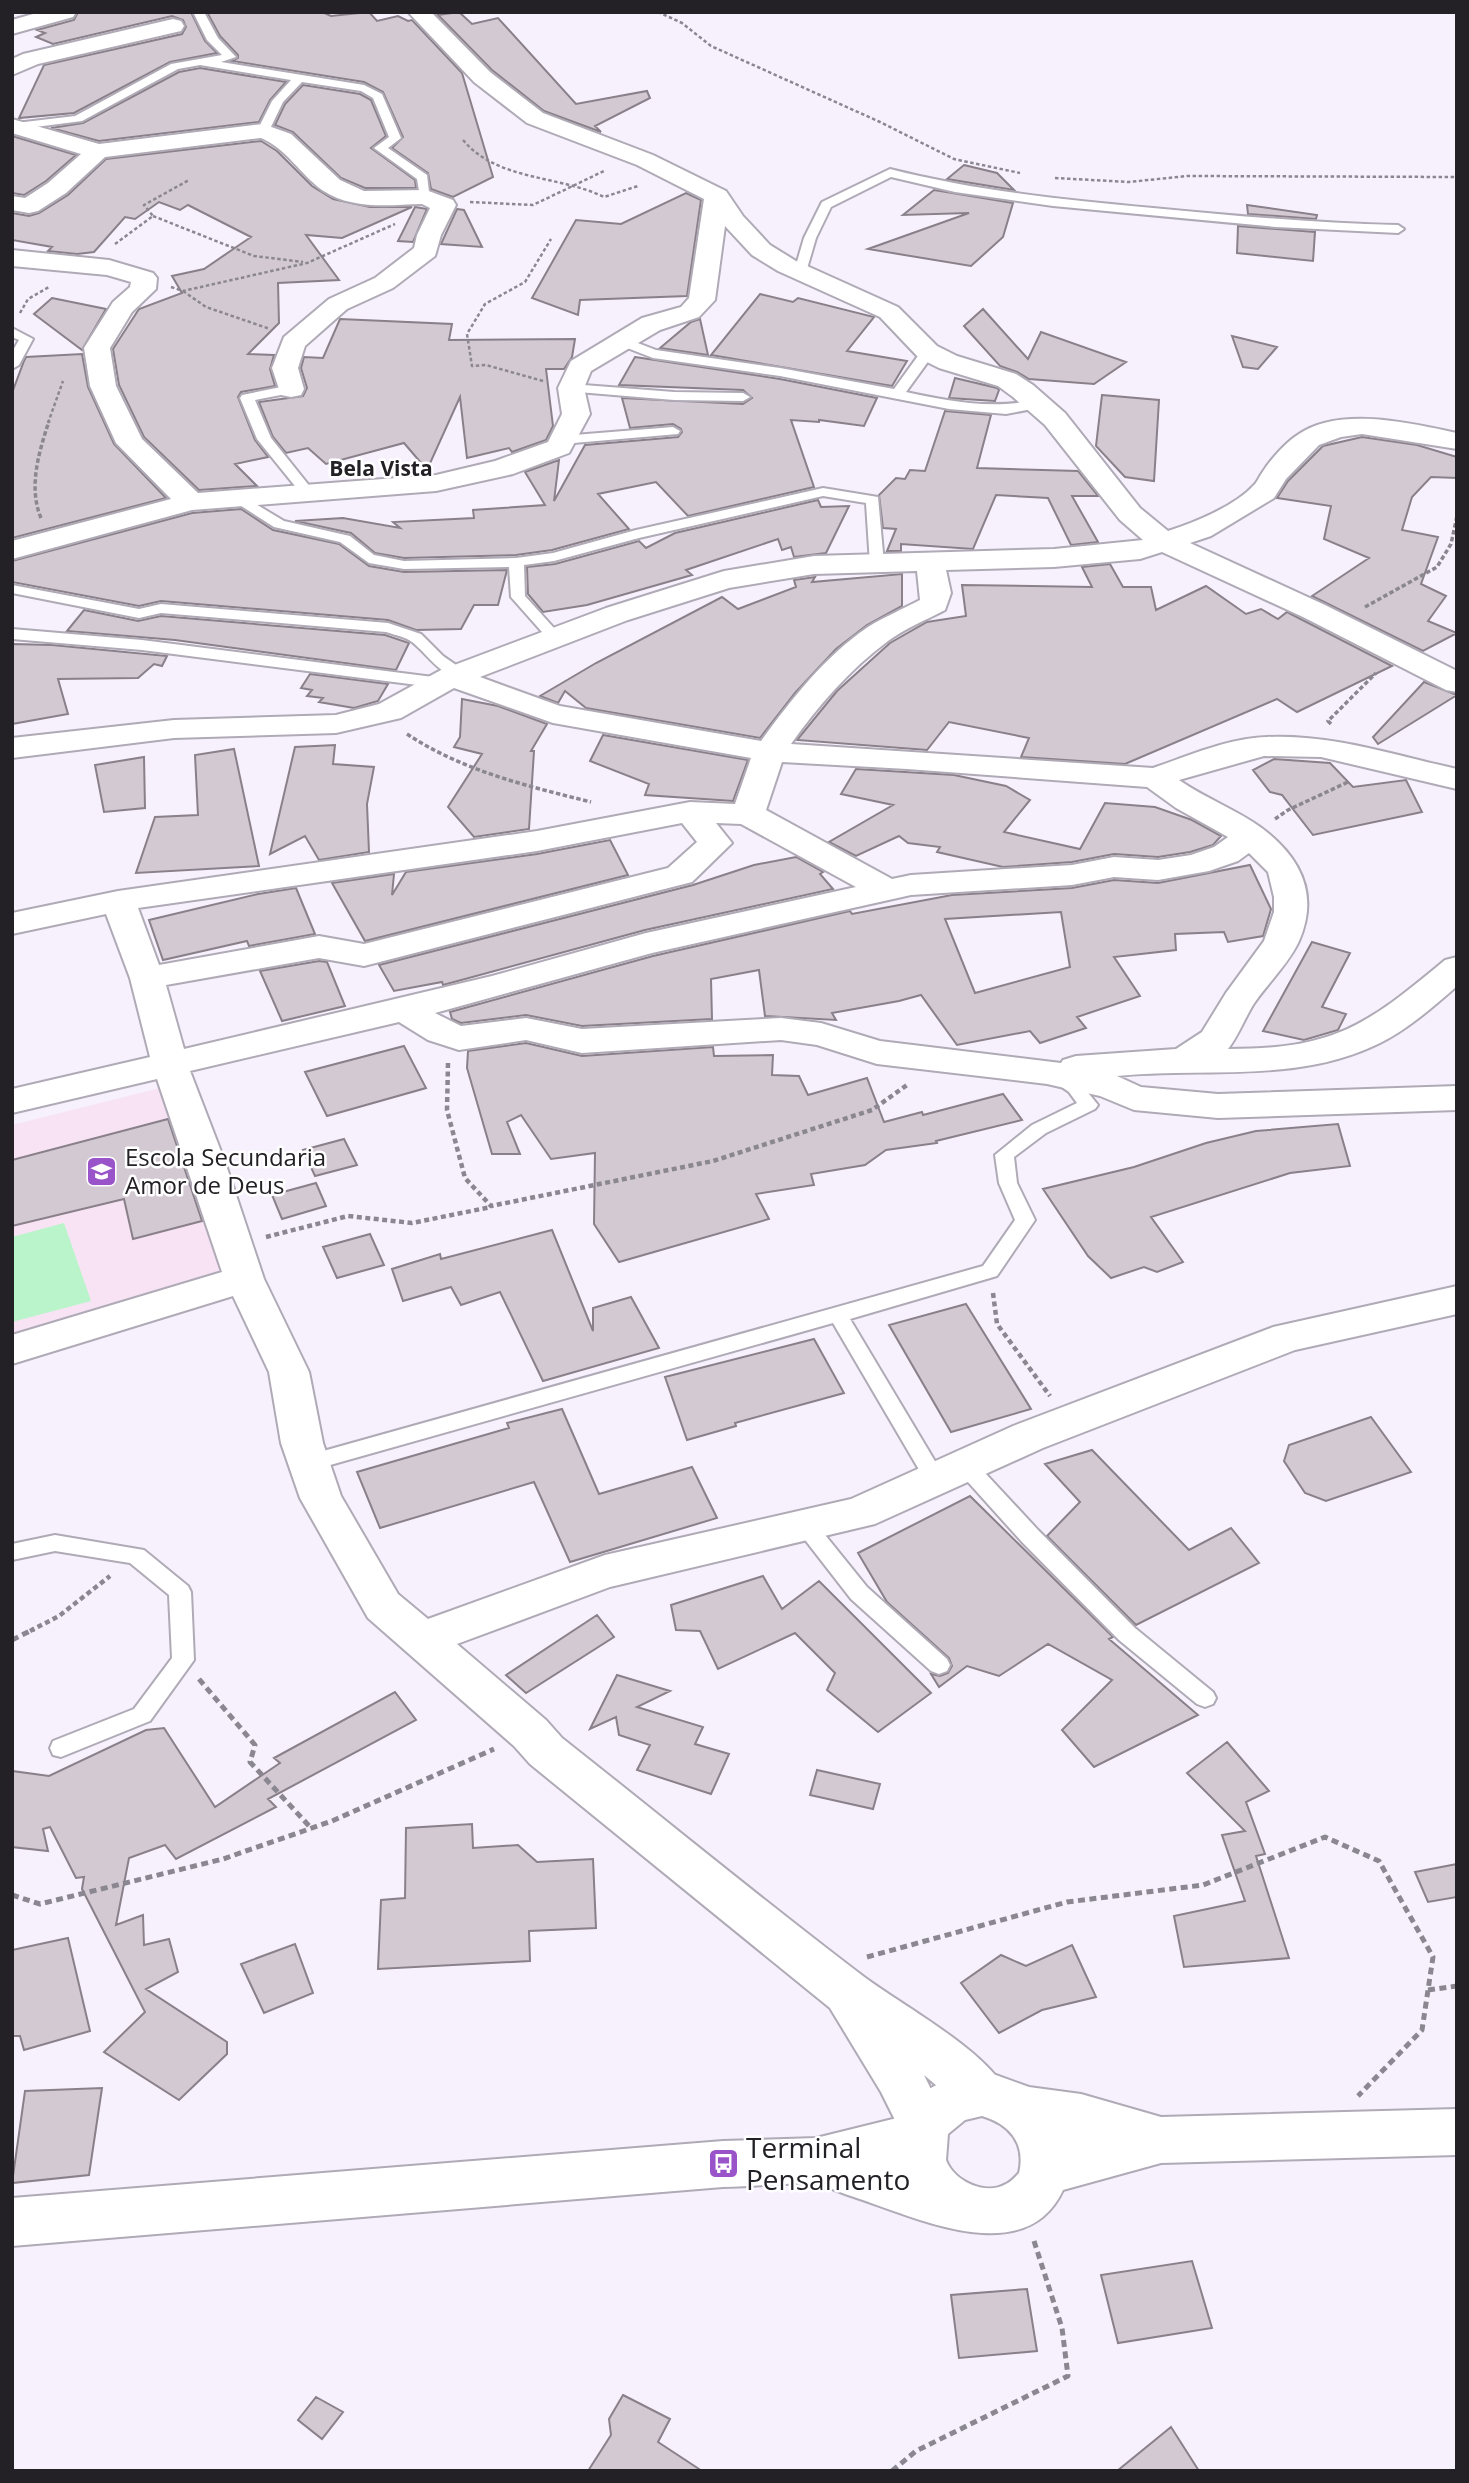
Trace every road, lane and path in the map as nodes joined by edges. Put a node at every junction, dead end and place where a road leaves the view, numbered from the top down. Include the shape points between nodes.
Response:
1 (65, 12) edge
2 (198, 12) edge
3 (658, 12) edge
4 (422, 13) edge
5 (182, 19) edge
6 (12, 27) edge
7 (200, 62) junction
8 (12, 68) edge
9 (300, 77) junction
10 (14, 126) edge
11 (263, 131) junction
12 (463, 141) dead end
13 (98, 151) junction
14 (634, 156) junction
15 (675, 174) junction
16 (1043, 177) dead end
17 (1457, 177) edge
18 (576, 184) junction
19 (976, 192) junction
20 (717, 196) junction
21 (435, 201) junction
22 (12, 203) edge
23 (153, 216) dead end
24 (1398, 229) dead end
25 (551, 239) dead end
26 (12, 258) edge
27 (307, 263) junction
28 (800, 272) junction
29 (144, 278) junction
30 (183, 291) junction
31 (309, 329) junction
32 (12, 332) edge
33 (622, 341) junction
34 (928, 352) junction
35 (12, 365) edge
36 (63, 381) dead end
37 (571, 388) junction
38 (291, 389) joint
39 (897, 394) junction
40 (743, 397) dead end
41 (1038, 404) junction
42 (673, 431) dead end
43 (562, 440) junction
44 (1457, 441) edge
45 (308, 493) junction
46 (239, 499) junction
47 (191, 502) junction
48 (1457, 516) edge
49 (58, 537) junction
50 (1163, 542) junction
51 (1454, 543) edge
52 (12, 550) edge
53 (516, 562) junction
54 (930, 563) junction
55 (877, 564) junction
56 (12, 589) edge
57 (1337, 623) junction
58 (12, 634) edge
59 (555, 638) junction
60 (1397, 653) junction
61 (452, 678) junction
62 (1457, 683) edge
63 (390, 711) junction
64 (12, 748) edge
65 (769, 752) junction
66 (1356, 755) junction
67 (1397, 765) junction
68 (1155, 778) junction
69 (1457, 779) edge
70 (600, 804) dead end
71 (690, 812) junction
72 (748, 814) junction
73 (1251, 836) junction
74 (887, 890) junction
75 (118, 901) junction
76 (12, 924) edge
77 (1457, 968) edge
78 (147, 978) junction
79 (498, 986) junction
80 (404, 1009) junction
81 (526, 1029) junction
82 (441, 1032) junction
83 (942, 1060) junction
84 (1183, 1061) junction
85 (170, 1065) junction
86 (1047, 1072) junction
87 (1457, 1098) edge
88 (12, 1101) edge
89 (491, 1206) junction
90 (239, 1262) junction
91 (990, 1271) junction
92 (1457, 1300) edge
93 (838, 1315) junction
94 (12, 1350) edge
95 (1070, 1421) junction
96 (309, 1463) junction
97 (951, 1472) junction
98 (806, 1526) junction
99 (12, 1552) edge
100 (135, 1556) junction
101 (422, 1639) junction
102 (12, 1640) edge
103 (183, 1660) junction
104 (939, 1665) dead end
105 (1205, 1698) dead end
106 (530, 1733) junction
107 (61, 1748) dead end
108 (311, 1828) junction
109 (12, 1895) edge
110 (832, 1980) junction
111 (1457, 1986) edge
112 (1428, 1990) junction
113 (1003, 2101) junction
114 (922, 2131) junction
115 (1457, 2132) edge
116 (1321, 2134) junction
117 (1161, 2140) junction
118 (816, 2161) junction
119 (1034, 2187) junction
120 (956, 2206) junction
121 (12, 2222) edge
122 (892, 2471) edge

1 - 6 street
2 - 7 lane via 213,40 230,57
3 - 19 path via 682,23 711,46 954,159 1031,176
4 - 14 street via 482,77 535,118
5 - 8 street
7 - 9 lane
7 - 10 lane via 175,66 78,120
9 - 11 lane via 278,101
9 - 21 lane via 365,88 378,96 396,138 380,148 423,178
10 - 13 street
11 - 13 street
11 - 21 street via 283,139 331,185 360,198
12 - 18 path via 470,152 497,165
13 - 22 street via 29,206
14 - 15 street
14 - 18 path
15 - 18 path via 604,197
15 - 20 street
16 - 17 path via 1129,182 1187,176
18 - 21 path via 533,205
19 - 24 lane via 1326,228
19 - 28 lane via 890,173 826,205
20 - 28 street via 761,250
20 - 33 street via 702,300 690,312 652,324
21 - 27 path
21 - 31 street via 426,251 384,283 338,303
23 - 27 path via 254,256
25 - 37 path via 525,282 485,304 467,334 472,366 486,365
26 - 29 street via 109,268
27 - 30 path
28 - 34 street via 889,312
29 - 30 path
29 - 47 street via 143,289 122,307 97,348 103,386 131,443
30 - 31 path via 206,307 255,324 282,332
31 - 38 street via 293,343 285,368
32 - 35 lane via 26,339
33 - 37 street via 580,367
33 - 39 lane via 653,354
34 - 39 lane
34 - 41 street via 1007,380
36 - 49 path via 47,418 36,488 38,514
37 - 40 lane
37 - 43 street via 576,414
38 - 45 lane via 247,398 264,439
39 - 41 lane via 1006,410
41 - 50 street via 1130,514
42 - 43 lane
43 - 45 street via 559,447 472,476
44 - 50 street via 1362,426 1336,429 1309,439 1264,492 1238,510 1201,530
45 - 46 street
46 - 47 street
46 - 53 lane via 279,524 345,539 369,559 404,565
47 - 49 street
48 - 51 path
49 - 52 street
50 - 54 street via 1140,550 1054,558
50 - 57 street
51 - 57 path via 1437,567
53 - 55 lane via 823,492 873,500
53 - 59 lane via 518,597
54 - 55 street
54 - 65 street via 934,604 878,634 841,666 801,708
55 - 59 street via 814,565 724,580
56 - 61 lane via 139,614 160,608 388,628 416,637
57 - 60 street
58 - 61 lane
59 - 61 street
60 - 62 street
60 - 66 path via 1328,720
61 - 63 street
61 - 65 street via 553,715
63 - 64 street via 336,724 174,729
63 - 70 path via 403,731 444,756
65 - 68 street
65 - 72 street
66 - 67 street
66 - 68 street via 1321,747 1264,746
67 - 69 street
67 - 73 path via 1361,776 1288,810
68 - 73 street
71 - 72 street
71 - 75 street via 537,841
71 - 78 street via 715,843 680,875 364,955 318,947
72 - 74 street
73 - 74 street via 1226,855 1158,870 1114,867 1072,875
73 - 84 street via 1284,869 1292,912 1281,942 1216,1040
74 - 79 street via 646,944
75 - 76 street
75 - 78 street
77 - 84 street via 1365,1036 1322,1052
78 - 85 street
79 - 80 street
79 - 81 street
80 - 82 street
80 - 85 street
81 - 82 street via 459,1038
81 - 83 street via 582,1041 781,1029 821,1034 877,1052
82 - 89 path via 450,1069 447,1110 465,1178
83 - 86 street
83 - 89 path via 872,1110 713,1161
84 - 86 street
85 - 88 street
85 - 90 street
86 - 87 street via 1111,1086 1134,1098 1217,1106
86 - 91 lane via 1075,1088 1089,1105 1039,1129 1004,1155 1008,1183 1025,1220
89 - 90 path via 412,1223 348,1216
90 - 94 street
90 - 96 street via 289,1372
91 - 93 lane
91 - 95 path via 997,1324
92 - 95 street via 1287,1337
93 - 96 lane
93 - 97 lane
95 - 97 street
96 - 101 street via 321,1498 383,1606
97 - 98 street via 860,1513
97 - 105 lane via 1030,1536 1127,1634
98 - 101 street via 605,1572
98 - 104 lane via 859,1593
99 - 100 lane via 55,1543
100 - 102 path via 58,1616
100 - 103 lane via 180,1592
101 - 106 street
103 - 107 lane via 142,1716
103 - 108 path via 255,1745 250,1762
106 - 108 path
106 - 110 street via 546,1751
108 - 109 path via 223,1859 40,1904
110 - 112 path via 1067,1902 1203,1885 1325,1838 1379,1861 1433,1957
110 - 113 street
110 - 114 street via 899,2076
111 - 112 path
112 - 116 path via 1422,2030
113 - 114 street via 964,2095 933,2112
113 - 117 street
113 - 119 street via 1040,2127 1048,2149
114 - 118 street
114 - 120 street via 919,2152 929,2183
115 - 116 street
116 - 117 street
117 - 119 street
118 - 120 street
118 - 121 street via 723,2164
119 - 120 street via 1001,2211 978,2213
119 - 122 path via 1068,2376 916,2451

